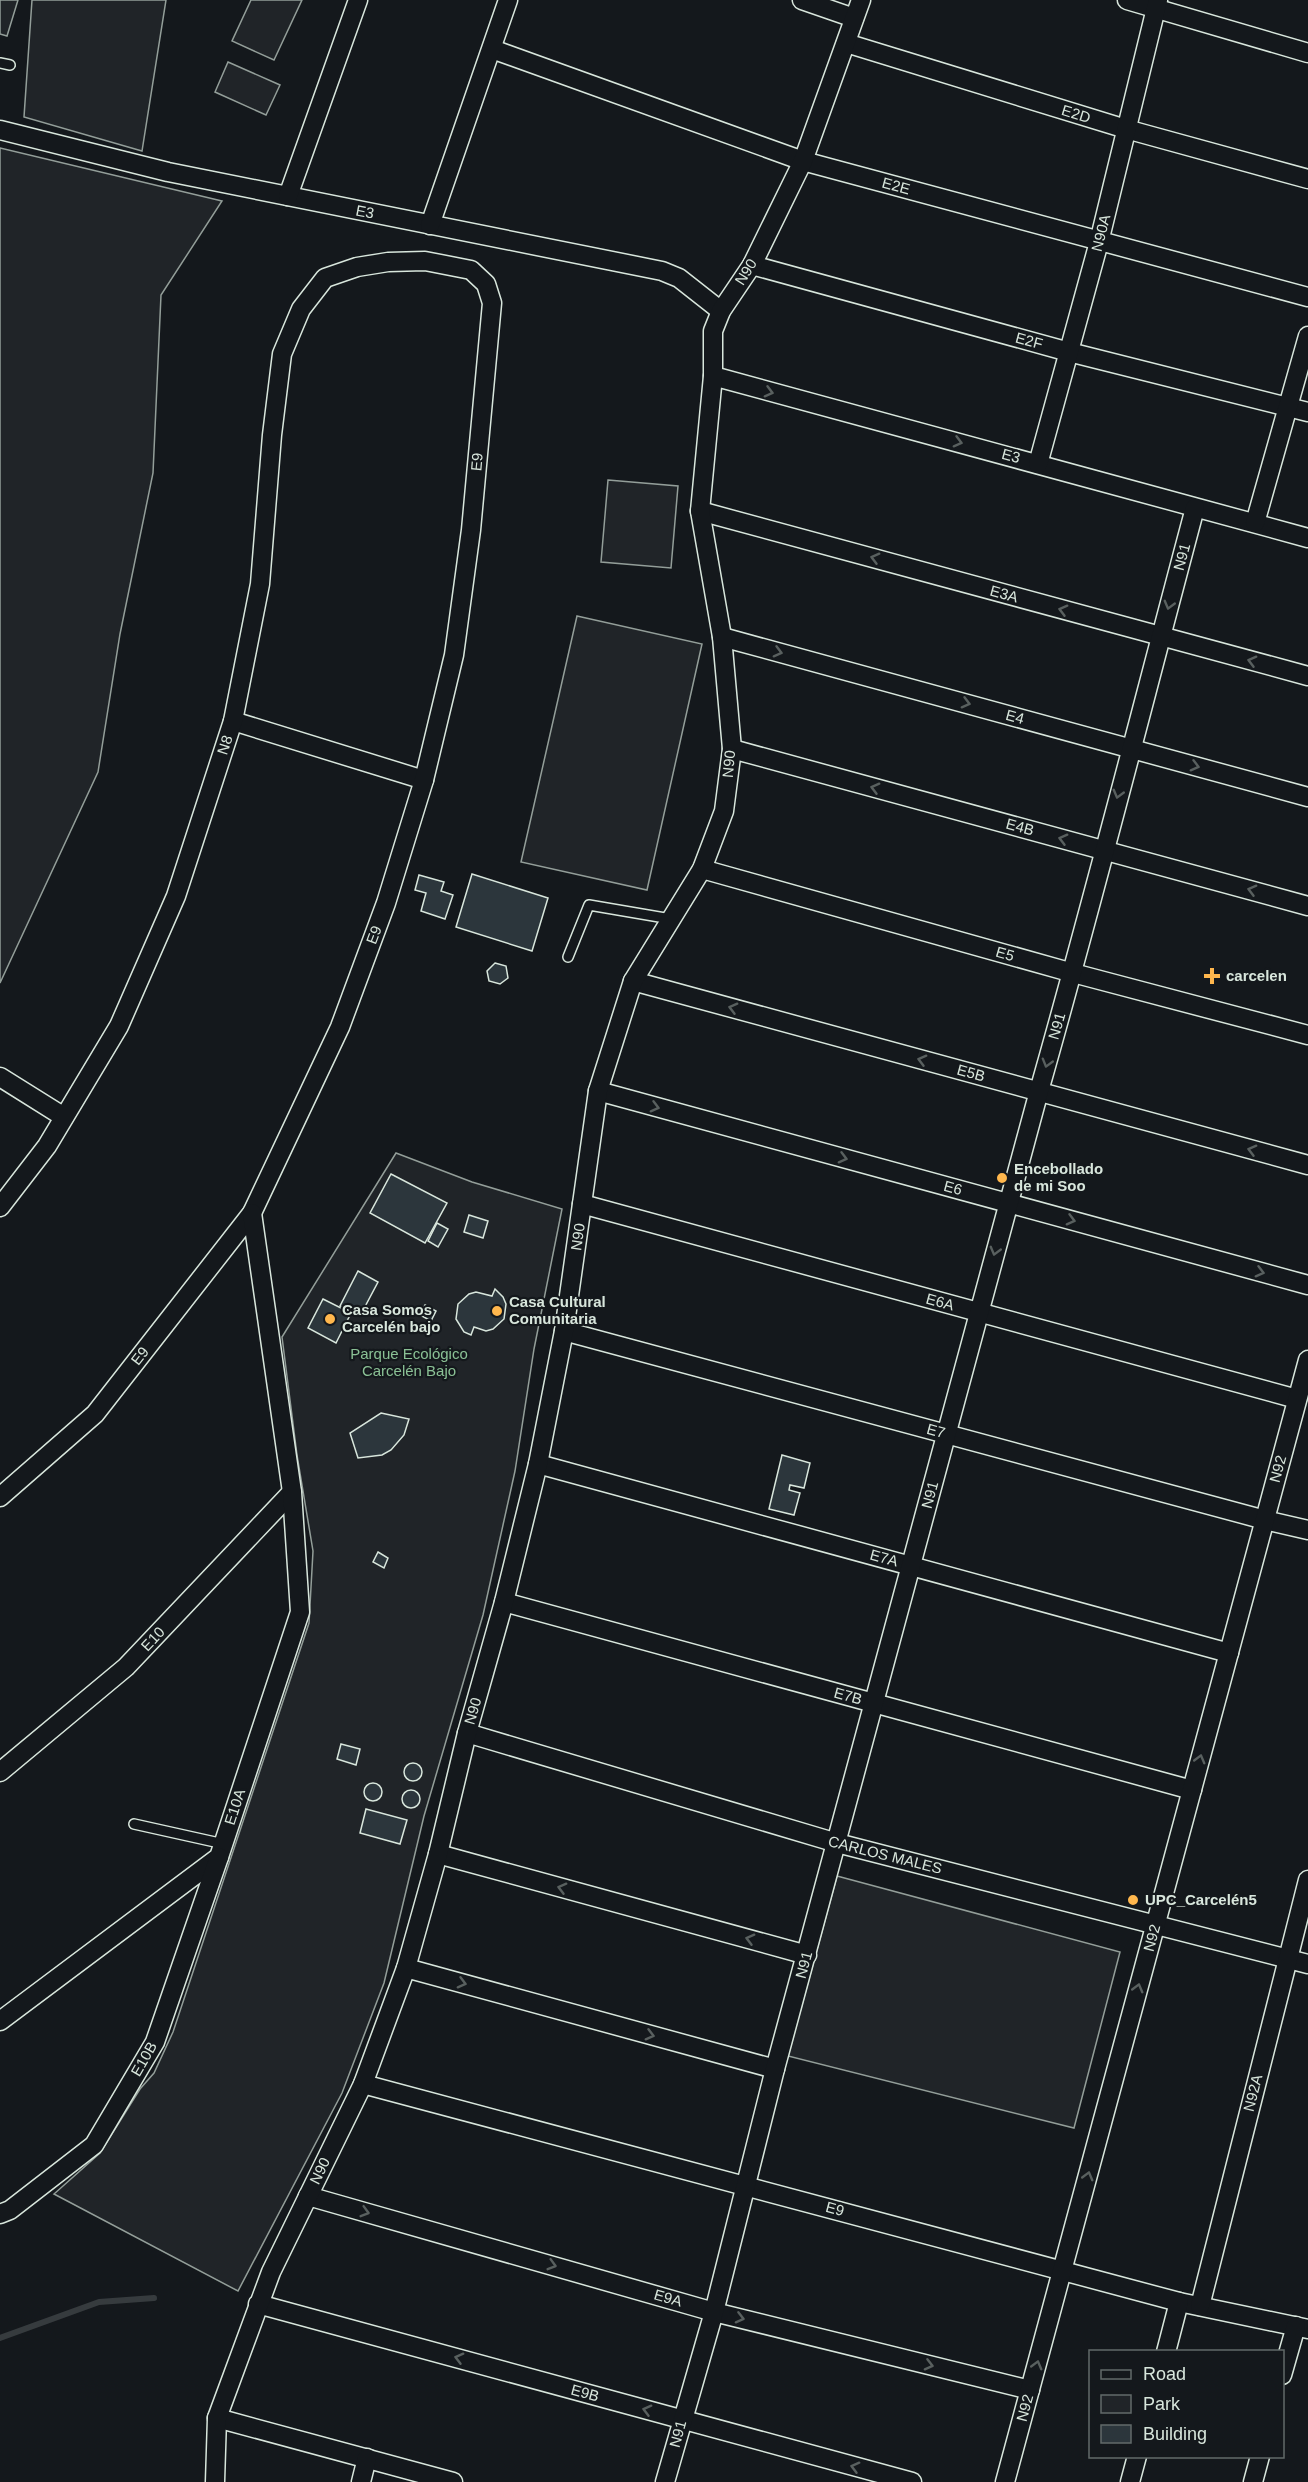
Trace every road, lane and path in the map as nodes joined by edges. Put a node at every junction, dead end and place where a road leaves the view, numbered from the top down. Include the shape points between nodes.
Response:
1 (358, 0) edge
2 (508, 0) edge
3 (802, 0) edge
4 (861, 0) edge
5 (1127, 0) edge
6 (1157, 4) edge
7 (854, 18) junction
8 (846, 43) junction
9 (492, 50) junction
10 (1308, 53) edge
11 (1126, 129) junction
12 (0, 130) edge
13 (803, 161) junction
14 (1308, 179) edge
15 (288, 196) junction
16 (430, 225) junction
17 (1099, 242) junction
18 (752, 265) junction
19 (471, 270) joint
20 (1308, 297) edge
21 (721, 311) junction
22 (1308, 336) edge
23 (1069, 352) junction
24 (713, 376) junction
25 (1287, 407) junction
26 (1308, 412) edge
27 (1038, 464) junction
28 (1195, 508) junction
29 (700, 511) junction
30 (1255, 523) junction
31 (1308, 538) edge
32 (1161, 636) junction
33 (722, 637) junction
34 (1308, 676) edge
35 (233, 721) junction
36 (1131, 748) junction
37 (732, 749) junction
38 (424, 780) junction
39 (1308, 796) edge
40 (1103, 850) junction
41 (702, 869) junction
42 (1308, 906) edge
43 (671, 919) junction
44 (568, 957) dead end
45 (1073, 973) junction
46 (633, 981) junction
47 (1308, 1035) edge
48 (0, 1077) edge
49 (598, 1091) junction
50 (1039, 1092) junction
51 (64, 1117) junction
52 (1308, 1165) edge
53 (1008, 1203) junction
54 (582, 1204) junction
55 (0, 1207) edge
56 (252, 1213) junction
57 (1308, 1285) edge
58 (979, 1313) junction
59 (564, 1331) junction
60 (1308, 1360) edge
61 (1297, 1399) junction
62 (947, 1434) junction
63 (538, 1464) junction
64 (292, 1492) junction
65 (0, 1497) edge
66 (1264, 1520) junction
67 (1308, 1530) edge
68 (911, 1566) junction
69 (504, 1602) junction
70 (1229, 1653) junction
71 (874, 1704) junction
72 (466, 1733) junction
73 (0, 1772) edge
74 (1192, 1790) junction
75 (134, 1824) dead end
76 (837, 1843) junction
77 (222, 1851) junction
78 (438, 1854) junction
79 (1308, 1880) edge
80 (1156, 1923) junction
81 (807, 1955) junction
82 (1287, 1959) junction
83 (1308, 1964) edge
84 (406, 1968) junction
85 (0, 2021) edge
86 (775, 2069) junction
87 (363, 2084) junction
88 (745, 2185) junction
89 (308, 2196) junction
90 (0, 2214) edge
91 (1062, 2271) junction
92 (1179, 2302) junction
93 (258, 2304) junction
94 (1200, 2306) junction
95 (714, 2312) junction
96 (1302, 2327) edge
97 (1167, 2350) edge
98 (1284, 2370) edge
99 (1030, 2390) junction
100 (218, 2418) junction
101 (682, 2419) junction
102 (367, 2458) junction
103 (1137, 2458) edge
104 (1260, 2458) edge
105 (215, 2482) edge
106 (361, 2482) edge
107 (453, 2482) edge
108 (665, 2482) edge
109 (912, 2482) edge
110 (1005, 2482) edge
111 (1130, 2482) edge
112 (1253, 2482) edge

1 - 15 street
2 - 9 street
3 - 7 street
4 - 7 street, N90
5 - 6 street
6 - 10 street
6 - 11 street, N90A
7 - 8 street, N90
8 - 11 street, E2D
8 - 13 street, N90
9 - 13 street, E2E
9 - 16 street
11 - 14 street, E2D
11 - 17 street, N90A
12 - 15 street, E3 via 168,172
13 - 17 street, E2E
13 - 18 street, N90
15 - 16 street, E3
16 - 21 street, E3 via 662,271 679,278
17 - 20 street, E2E
17 - 23 street, N90A
18 - 21 street, N90
18 - 23 street, E2F
19 - 35 street, N8 via 425,261 357,267 325,278 301,309 282,354 260,584
19 - 38 street, E9 via 486,284 491,314 471,530 454,655
21 - 24 street, N90 via 713,331
22 - 25 street
23 - 25 street, E2F
23 - 27 street, N90A
24 -> 27 street, E3
24 - 29 street, N90
25 - 26 street, E2F
25 - 30 street
27 - 28 street, E3
28 - 30 street, E3
28 -> 32 street, N91
32 -> 29 street, E3A
29 - 33 street, N90
30 - 31 street, E3
34 -> 32 street, E3A
32 - 36 street, N91
33 -> 36 street, E4
33 - 37 street, N90
35 - 38 street
35 - 51 street, N8 via 171,907 119,1026
36 -> 39 street, E4
36 -> 40 street, N91
40 -> 37 street, E4B
37 - 41 street, N90 via 724,811
38 - 56 street, E9 via 386,903 340,1027
42 -> 40 street, E4B
40 - 45 street, N91
41 - 43 street, N90
41 - 45 street, E5
43 - 44 lane via 589,905
43 - 46 street, N90
45 - 47 street, E5
45 -> 50 street, N91
46 - 49 street, N90
50 -> 46 street, E5B
48 - 51 street
49 -> 53 street, E6
49 - 54 street, N90
52 -> 50 street, E5B
50 - 53 street, N91
51 - 55 street, N8
53 -> 57 street, E6
53 -> 58 street, N91
54 - 58 street, E6A
54 - 59 street, N90
56 - 64 street, E10A
56 - 65 street, E9 via 95,1414
58 - 61 street, E6A
58 - 62 street, N91
59 - 62 street, E7
59 - 63 street, N90
60 - 61 street, N92
61 - 66 street, N92
62 - 66 street, E7
62 - 68 street, N91
63 - 68 street, E7A
63 - 69 street, N90
64 - 73 street, E10 via 126,1667
64 - 77 street, E10A via 300,1612
66 - 67 street, E7
66 - 70 street, N92
68 - 70 street, E7A
68 - 71 street, N91
69 - 71 street, E7B
69 - 72 street, N90
74 -> 70 street, N92
71 - 74 street, E7B
71 - 76 street, N91
72 - 76 street, CARLOS MALES
72 - 78 street, N90
74 - 80 street, N92
75 - 77 lane
76 - 80 street, CARLOS MALES
76 - 81 street, N91
77 - 85 street
77 - 90 street, E10B via 155,2042 94,2145
81 -> 78 street
78 - 84 street, N90
79 - 82 street, N92A
80 - 82 street, CARLOS MALES
91 -> 80 street, N92
81 - 86 street, N91
82 - 83 street, CARLOS MALES
82 - 94 street, N92A
84 -> 86 street
84 - 87 street, N90
86 - 88 street, N91
87 - 88 street, E9
87 - 89 street, N90
88 - 91 street, E9
88 - 95 street, N91
89 - 93 street, N90
89 -> 95 street, E9A
91 - 92 street, E9
99 -> 91 street, N92
92 - 94 street, E9
92 - 97 street
93 - 100 street, N90
101 -> 93 street, E9B
94 - 96 street, E9
95 -> 99 street, E9A
95 - 101 street, N91
96 - 98 street
99 - 110 street, N92
100 - 102 street
100 - 105 street, N90
101 - 108 street, N91
109 -> 101 street, E9B
102 - 106 street
102 - 107 street
103 - 111 street
104 - 112 street

